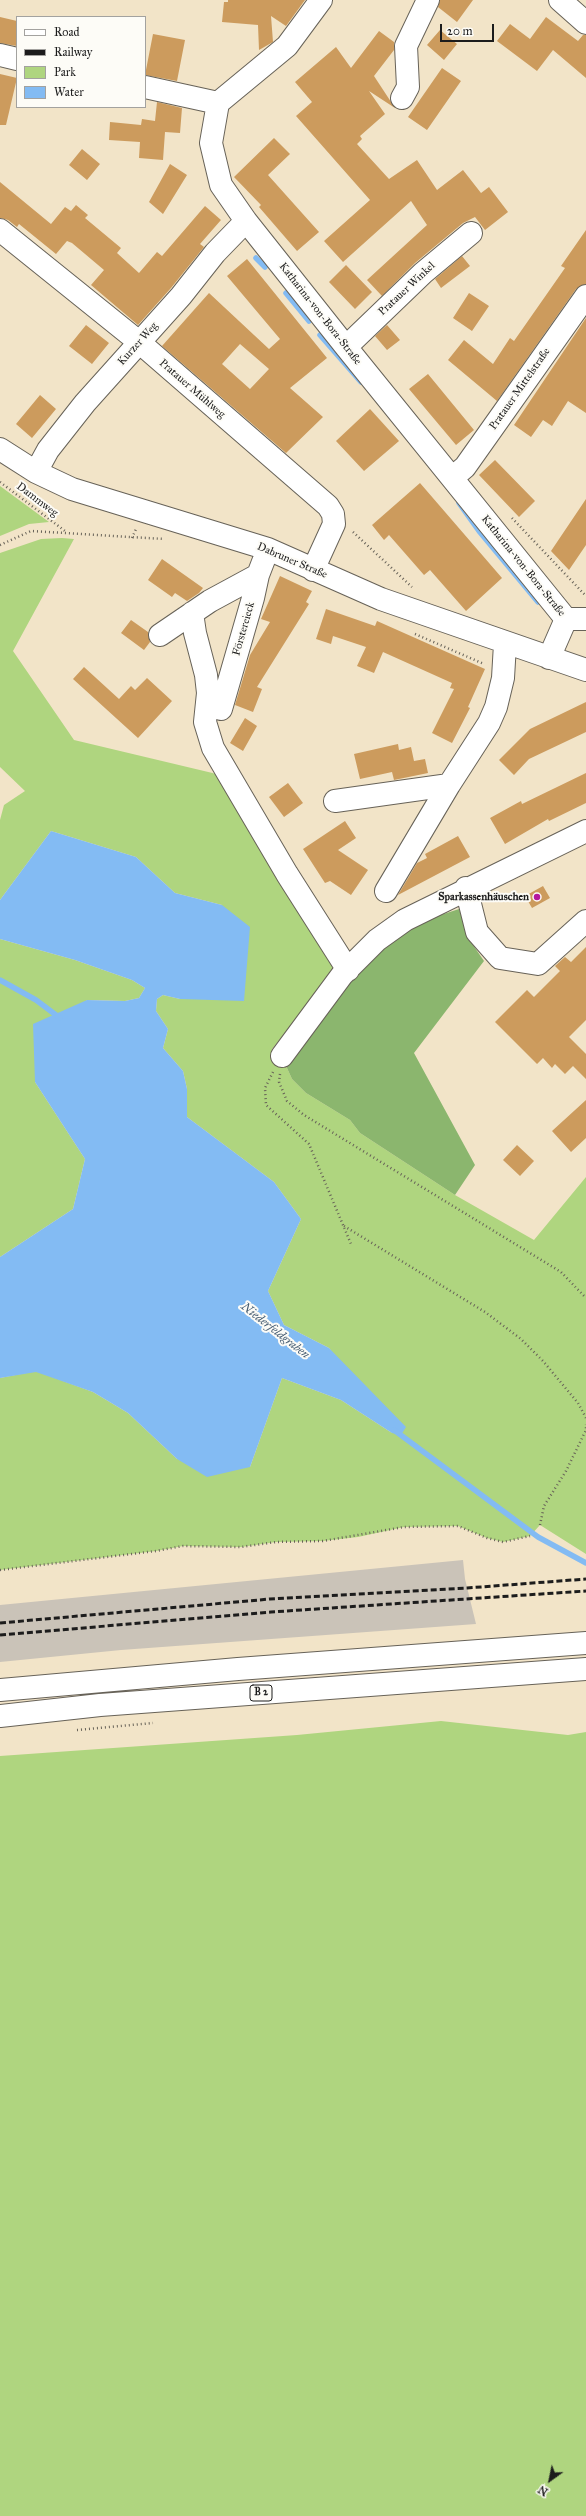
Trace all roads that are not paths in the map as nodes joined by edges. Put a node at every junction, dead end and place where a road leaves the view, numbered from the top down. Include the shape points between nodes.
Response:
1 (321, 0) edge
2 (428, 0) edge
3 (560, 0) edge
4 (586, 23) edge
5 (0, 55) edge
6 (16, 58) edge
7 (146, 87) edge
8 (402, 98) dead end
9 (218, 104) junction
10 (246, 221) junction
11 (0, 230) edge
12 (471, 233) dead end
13 (586, 296) edge
14 (139, 342) junction
15 (346, 347) junction
16 (0, 449) edge
17 (36, 472) junction
18 (452, 478) junction
19 (268, 549) junction
20 (313, 570) junction
21 (258, 575) junction
22 (192, 613) junction
23 (576, 619) edge
24 (160, 635) dead end
25 (505, 644) junction
26 (549, 658) junction
27 (586, 670) edge
28 (221, 709) dead end
29 (449, 785) junction
30 (335, 801) dead end
31 (586, 831) edge
32 (466, 888) junction
33 (386, 891) dead end
34 (586, 921) edge
35 (348, 970) junction
36 (282, 1056) road end
37 (586, 1643) edge
38 (586, 1669) edge
39 (0, 1690) edge
40 (0, 1716) edge

1 - 9 street via 287,46
2 - 8 street via 406,46 408,87
3 - 4 street
5 - 6 street
7 - 9 street
9 - 10 street, Katharina-von-Bora-Straße via 211,143 221,185
10 - 14 street, Kurzer Weg
10 - 15 street, Katharina-von-Bora-Straße
11 - 14 street, Pratauer Mühlweg
12 - 15 street, Pratauer Winkel via 423,273
13 - 18 street, Pratauer Mittelstraße via 465,467
14 - 17 street, Kurzer Weg via 85,403 48,450
14 - 20 street, Pratauer Mühlweg via 328,506 333,514 334,524
15 - 18 street, Katharina-von-Bora-Straße
16 - 17 street, Dabruner Straße
17 - 19 street, Dabruner Straße via 79,491
18 - 23 street, Katharina-von-Bora-Straße
19 - 20 street, Dabruner Straße
19 - 21 street, Förstereieck
20 - 25 street, Dabruner Straße via 381,599
21 - 22 street via 231,588
21 - 28 street, Förstereieck
22 - 24 street
22 - 35 street via 206,675 208,693 205,722 213,748 287,874
23 - 26 street, Katharina-von-Bora-Straße
25 - 26 street, Dabruner Straße
25 - 29 street via 505,663 490,723
26 - 27 street, Dabruner Straße
29 - 30 street
29 - 33 street
31 - 32 street
32 - 34 street via 477,932 500,958 538,964
32 - 35 street via 405,920 377,940
35 - 36 street
37 - 39 street
38 - 40 street, B 2 via 100,1705

